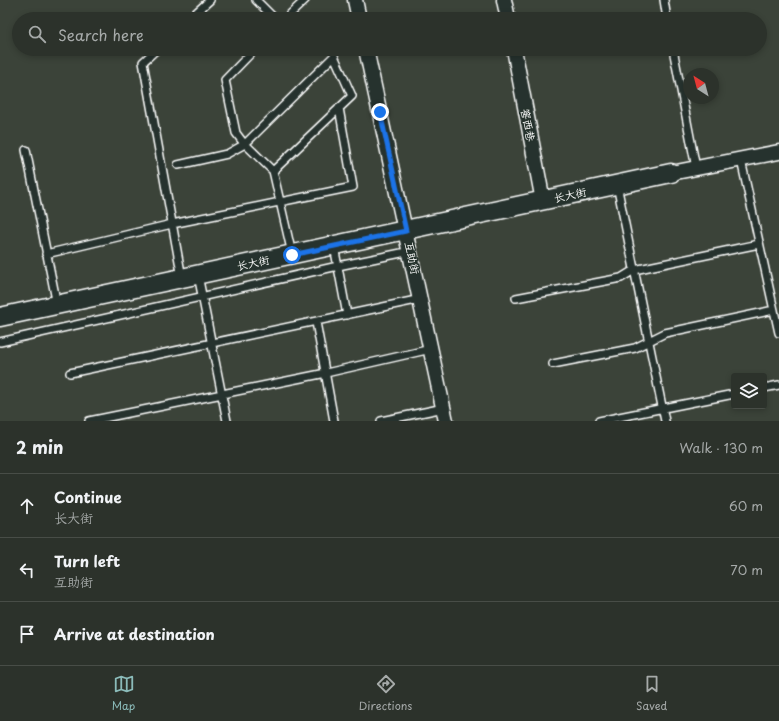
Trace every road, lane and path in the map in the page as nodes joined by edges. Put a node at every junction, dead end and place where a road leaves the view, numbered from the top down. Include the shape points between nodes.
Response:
1 (210, 0) edge
2 (256, 0) edge
3 (305, 0) edge
4 (355, 0) edge
5 (504, 0) edge
6 (664, 0) edge
7 (197, 12) edge
8 (268, 12) edge
9 (292, 12) edge
10 (358, 12) edge
11 (507, 12) edge
12 (666, 12) edge
13 (149, 56) edge
14 (248, 56) edge
15 (368, 56) edge
16 (515, 56) edge
17 (674, 56) edge
18 (339, 108) junction
19 (245, 144) junction
20 (26, 150) dead end
21 (779, 152) edge
22 (741, 160) junction
23 (178, 165) dead end
24 (696, 168) junction
25 (273, 171) junction
26 (671, 173) joint
27 (617, 185) junction
28 (280, 201) junction
29 (543, 201) junction
30 (172, 224) junction
31 (406, 231) junction
32 (759, 244) junction
33 (334, 246) junction
34 (410, 251) junction
35 (46, 254) junction
36 (292, 255) junction
37 (338, 266) junction
38 (634, 270) junction
39 (190, 277) junction
40 (203, 296) junction
41 (516, 298) dead end
42 (421, 299) junction
43 (57, 305) junction
44 (774, 310) junction
45 (347, 315) junction
46 (0, 317) edge
47 (316, 322) junction
48 (779, 333) edge
49 (649, 341) junction
50 (0, 342) edge
51 (212, 344) junction
52 (431, 349) junction
53 (552, 364) dead end
54 (70, 373) dead end
55 (326, 373) junction
56 (779, 385) edge
57 (767, 387) edge
58 (222, 394) junction
59 (731, 395) edge
60 (662, 408) junction
61 (445, 415) edge
62 (89, 421) edge
63 (227, 421) edge
64 (334, 421) edge
65 (381, 421) edge
66 (599, 421) edge
67 (665, 421) edge

1 - 7 lane
2 - 8 lane
3 - 9 lane
4 - 10 street
5 - 11 street
6 - 12 lane
13 - 30 lane via 143,62
14 - 19 lane via 225,80 236,133
15 - 31 street, 互助街
16 - 29 street, 窖西巷
17 - 24 lane
18 - 19 lane via 352,96 334,56
18 - 25 lane
18 - 28 lane via 353,187
19 - 23 lane via 226,154
19 - 25 lane
20 - 35 lane
21 - 22 street
22 - 24 street
22 - 32 lane
24 - 26 street
25 - 28 lane
26 - 27 street, 长大街
27 - 29 street, 长大街
27 - 38 lane
28 - 30 lane
28 - 36 lane
29 - 31 street, 长大街
30 - 35 lane
30 - 39 lane
31 - 33 street, 长大街
31 - 34 street, 互助街
32 - 38 lane
32 - 44 lane
33 - 36 street, 长大街
33 - 37 lane
34 - 37 lane
34 - 42 street, 互助街
35 - 43 lane
36 - 39 street, 长大街
37 - 40 lane
37 - 45 lane
38 - 41 lane via 621,278
38 - 49 lane
39 - 40 lane
39 - 43 street, 长大街
40 - 50 lane
40 - 51 lane
42 - 45 lane
42 - 52 street, 互助街
43 - 46 street, 长大街
44 - 48 lane
44 - 49 lane via 665,333
45 - 47 lane
47 - 51 lane
47 - 55 lane
49 - 53 lane via 635,348
49 - 60 lane
51 - 54 lane
51 - 58 lane
52 - 55 lane
52 - 61 street, 互助街
55 - 58 lane
55 - 64 lane
56 - 57 lane
58 - 62 lane
58 - 63 lane
59 - 60 lane
60 - 66 lane
60 - 67 lane
61 - 65 lane

